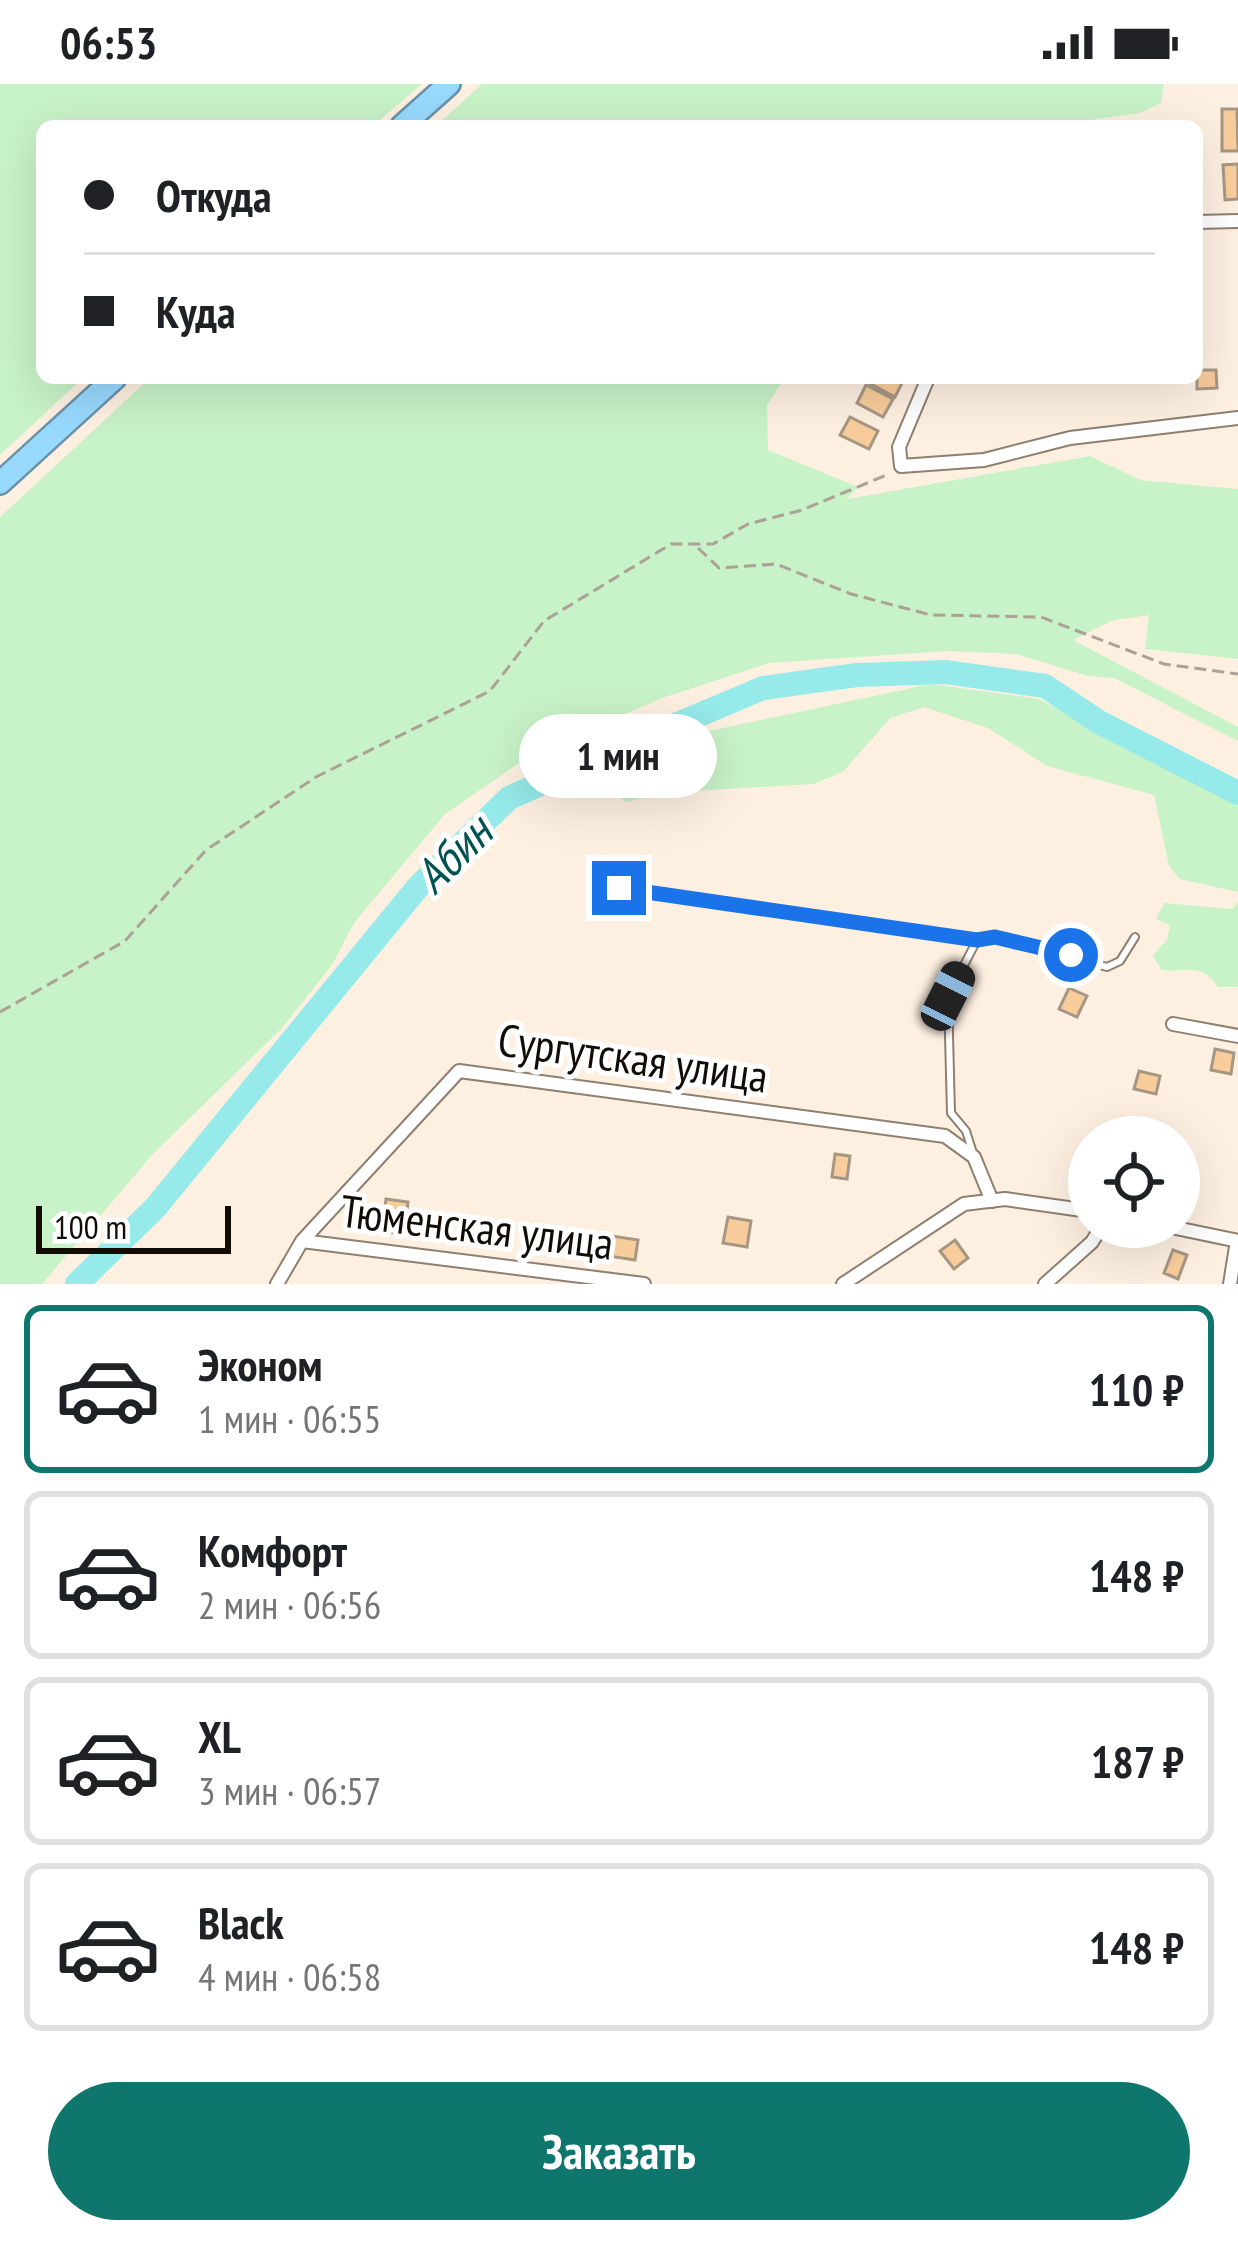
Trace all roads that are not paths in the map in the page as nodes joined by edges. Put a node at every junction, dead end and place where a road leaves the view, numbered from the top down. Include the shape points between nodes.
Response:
1 (449, 84) edge
2 (409, 120) edge
3 (1238, 221) edge
4 (1203, 222) edge
5 (109, 384) edge
6 (925, 384) edge
7 (1238, 418) edge
8 (0, 483) edge
9 (619, 888) dead end
10 (1135, 937) dead end
11 (977, 940) junction
12 (1174, 1024) dead end
13 (1238, 1036) edge
14 (974, 1157) junction
15 (992, 1201) junction
16 (1068, 1209) edge
17 (1200, 1233) edge
18 (302, 1241) junction
19 (1238, 1241) edge
20 (1080, 1248) edge
21 (277, 1284) edge
22 (644, 1284) edge
23 (843, 1284) edge
24 (1045, 1284) edge
25 (1230, 1284) edge

1 - 2 highway
3 - 4 street
5 - 8 highway
6 - 7 street via 898,447 901,466
9 - 11 lane
10 - 11 lane via 1120,962 1107,967 995,937
11 - 14 lane via 948,996 951,1113
12 - 13 street
14 - 15 street
14 - 18 street, Сургутская улица via 946,1136 459,1071
15 - 16 street
15 - 23 street via 964,1204
17 - 19 street
18 - 21 street
18 - 22 street, Тюменская улица
19 - 25 street
20 - 24 street

